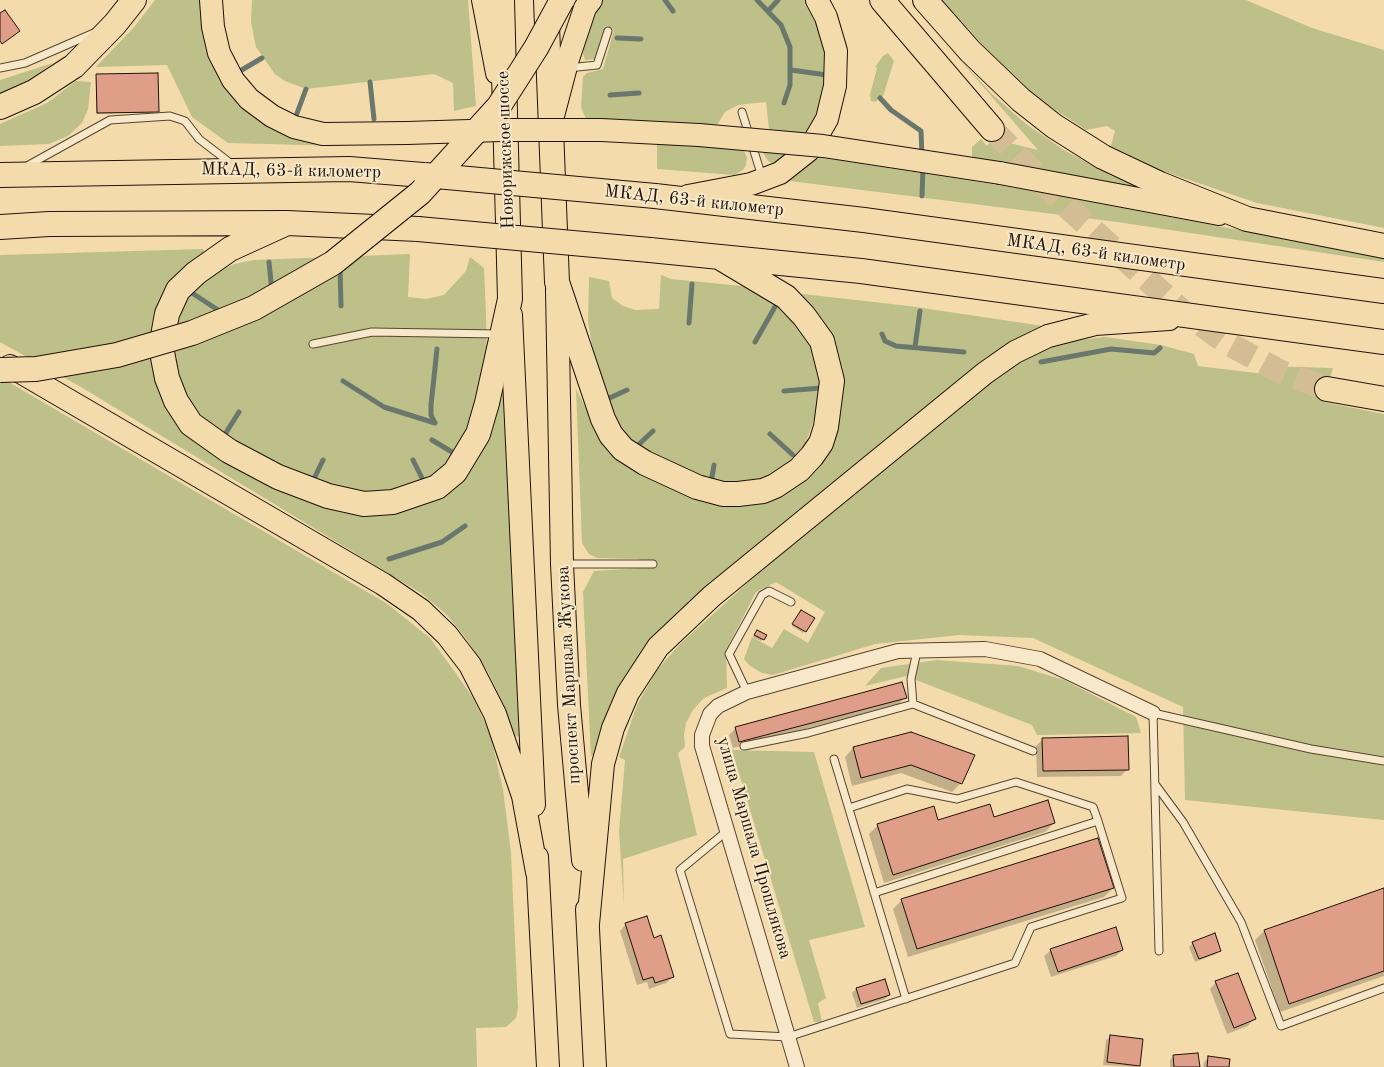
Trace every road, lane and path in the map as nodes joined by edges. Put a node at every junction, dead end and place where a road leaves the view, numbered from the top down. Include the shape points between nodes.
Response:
1 (134, 0) edge
2 (212, 0) edge
3 (483, 0) edge
4 (502, 0) edge
5 (546, 0) edge
6 (562, 0) edge
7 (591, 0) edge
8 (817, 0) edge
9 (882, 0) edge
10 (925, 0) edge
11 (115, 24) junction
12 (608, 30) dead end
13 (0, 68) edge
14 (566, 69) junction
15 (0, 107) edge
16 (742, 112) dead end
17 (506, 124) junction
18 (550, 129) junction
19 (992, 129) tunnel mouth
20 (239, 169) junction
21 (6, 174) edge
22 (763, 179) junction
23 (665, 197) junction
24 (1247, 219) junction
25 (286, 223) junction
26 (0, 227) edge
27 (1384, 246) edge
28 (719, 257) junction
29 (557, 282) junction
30 (1384, 291) edge
31 (510, 299) junction
32 (1194, 318) junction
33 (502, 334) junction
34 (1384, 342) edge
35 (313, 344) dead end
36 (0, 360) edge
37 (0, 370) edge
38 (1327, 389) tunnel mouth
39 (1384, 400) edge
40 (562, 564) junction
41 (653, 564) dead end
42 (791, 602) dead end
43 (917, 651) junction
44 (746, 692) junction
45 (913, 704) junction
46 (1153, 713) junction
47 (744, 746) dead end
48 (1033, 751) dead end
49 (834, 759) dead end
50 (1384, 760) edge
51 (1155, 784) junction
52 (848, 808) junction
53 (1098, 821) junction
54 (727, 831) junction
55 (538, 872) junction
56 (874, 893) junction
57 (588, 924) junction
58 (1159, 951) dead end
59 (1384, 988) edge
60 (906, 999) junction
61 (788, 1037) junction
62 (548, 1067) edge
63 (595, 1067) edge
64 (797, 1067) edge

1 - 11 highway
2 - 24 main road, bridge via 219,54 233,80 249,99 294,128 323,134 582,130 699,135 823,146 1000,173
3 - 17 main road
4 - 17 highway, Новорижское шоссе
5 - 18 highway
6 - 37 highway, bridge via 499,106 420,193 333,263 254,308 192,334 117,355 36,369
7 - 14 main road via 585,8
8 - 22 main road via 836,51 835,86 827,119 809,150 780,173
9 - 19 highway
10 - 24 highway via 970,51 1021,100 1054,126 1104,157 1160,184
11 - 13 lane via 25,63
11 - 15 highway via 74,66 34,92
12 - 14 lane via 597,64
14 - 18 main road
16 - 22 lane
17 - 31 highway, Новорижское шоссе
18 - 29 highway
20 - 21 highway, МКАД, 63-й километр
20 - 21 lane via 199,139 185,121 170,116 110,120 66,146
20 - 23 highway, МКАД, 63-й километр, bridge via 349,169
22 - 23 main road via 714,192
23 - 30 highway, МКАД, 63-й километр via 864,220
24 - 27 highway
25 - 26 highway
25 - 28 highway, bridge via 418,229
25 - 33 highway, Новорижское шоссе via 230,250 178,290 167,314 161,347 167,378 176,401 191,424 229,451 278,477 328,496 364,504 392,502 437,487 455,472 478,434
28 - 29 highway via 786,297 804,316 822,341 832,381 826,427 812,456 799,470 775,486 750,493 723,494 697,487 623,449 603,419
28 - 32 highway via 861,271
29 - 40 main road, проспект Маршала Жукова
31 - 33 highway, Новорижское шоссе
31 - 55 main road
32 - 34 highway
32 - 57 main road via 1095,324 1048,336 1015,352 985,373 682,622 643,668 613,728 602,774
33 - 35 lane via 372,332
36 - 55 main road via 383,584 428,616 470,665 495,714 523,796
38 - 39 highway
40 - 41 lane
40 - 57 main road, проспект Маршала Жукова via 569,705
42 - 44 lane via 769,592 762,595 729,654
43 - 44 street, улица Маршала Прошлякова via 898,651
43 - 45 lane via 911,678
43 - 46 street, улица Маршала Прошлякова via 985,649 1040,659
44 - 54 street, улица Маршала Прошлякова via 718,706 710,714 702,735 702,746
45 - 47 lane via 808,733
45 - 48 lane
46 - 50 lane via 1311,750
46 - 51 lane
49 - 52 lane
51 - 58 lane
51 - 59 lane via 1183,822 1241,922 1281,1026
52 - 53 lane via 907,789 958,799 1016,782 1093,807
52 - 56 lane
53 - 56 lane
53 - 60 lane via 1122,898 1031,927 1015,963
54 - 61 street, улица Маршала Прошлякова
54 - 61 lane via 680,870 730,1034
55 - 62 main road
56 - 60 lane
57 - 63 main road, проспект Маршала Жукова
60 - 61 lane
61 - 64 street, улица Маршала Прошлякова

